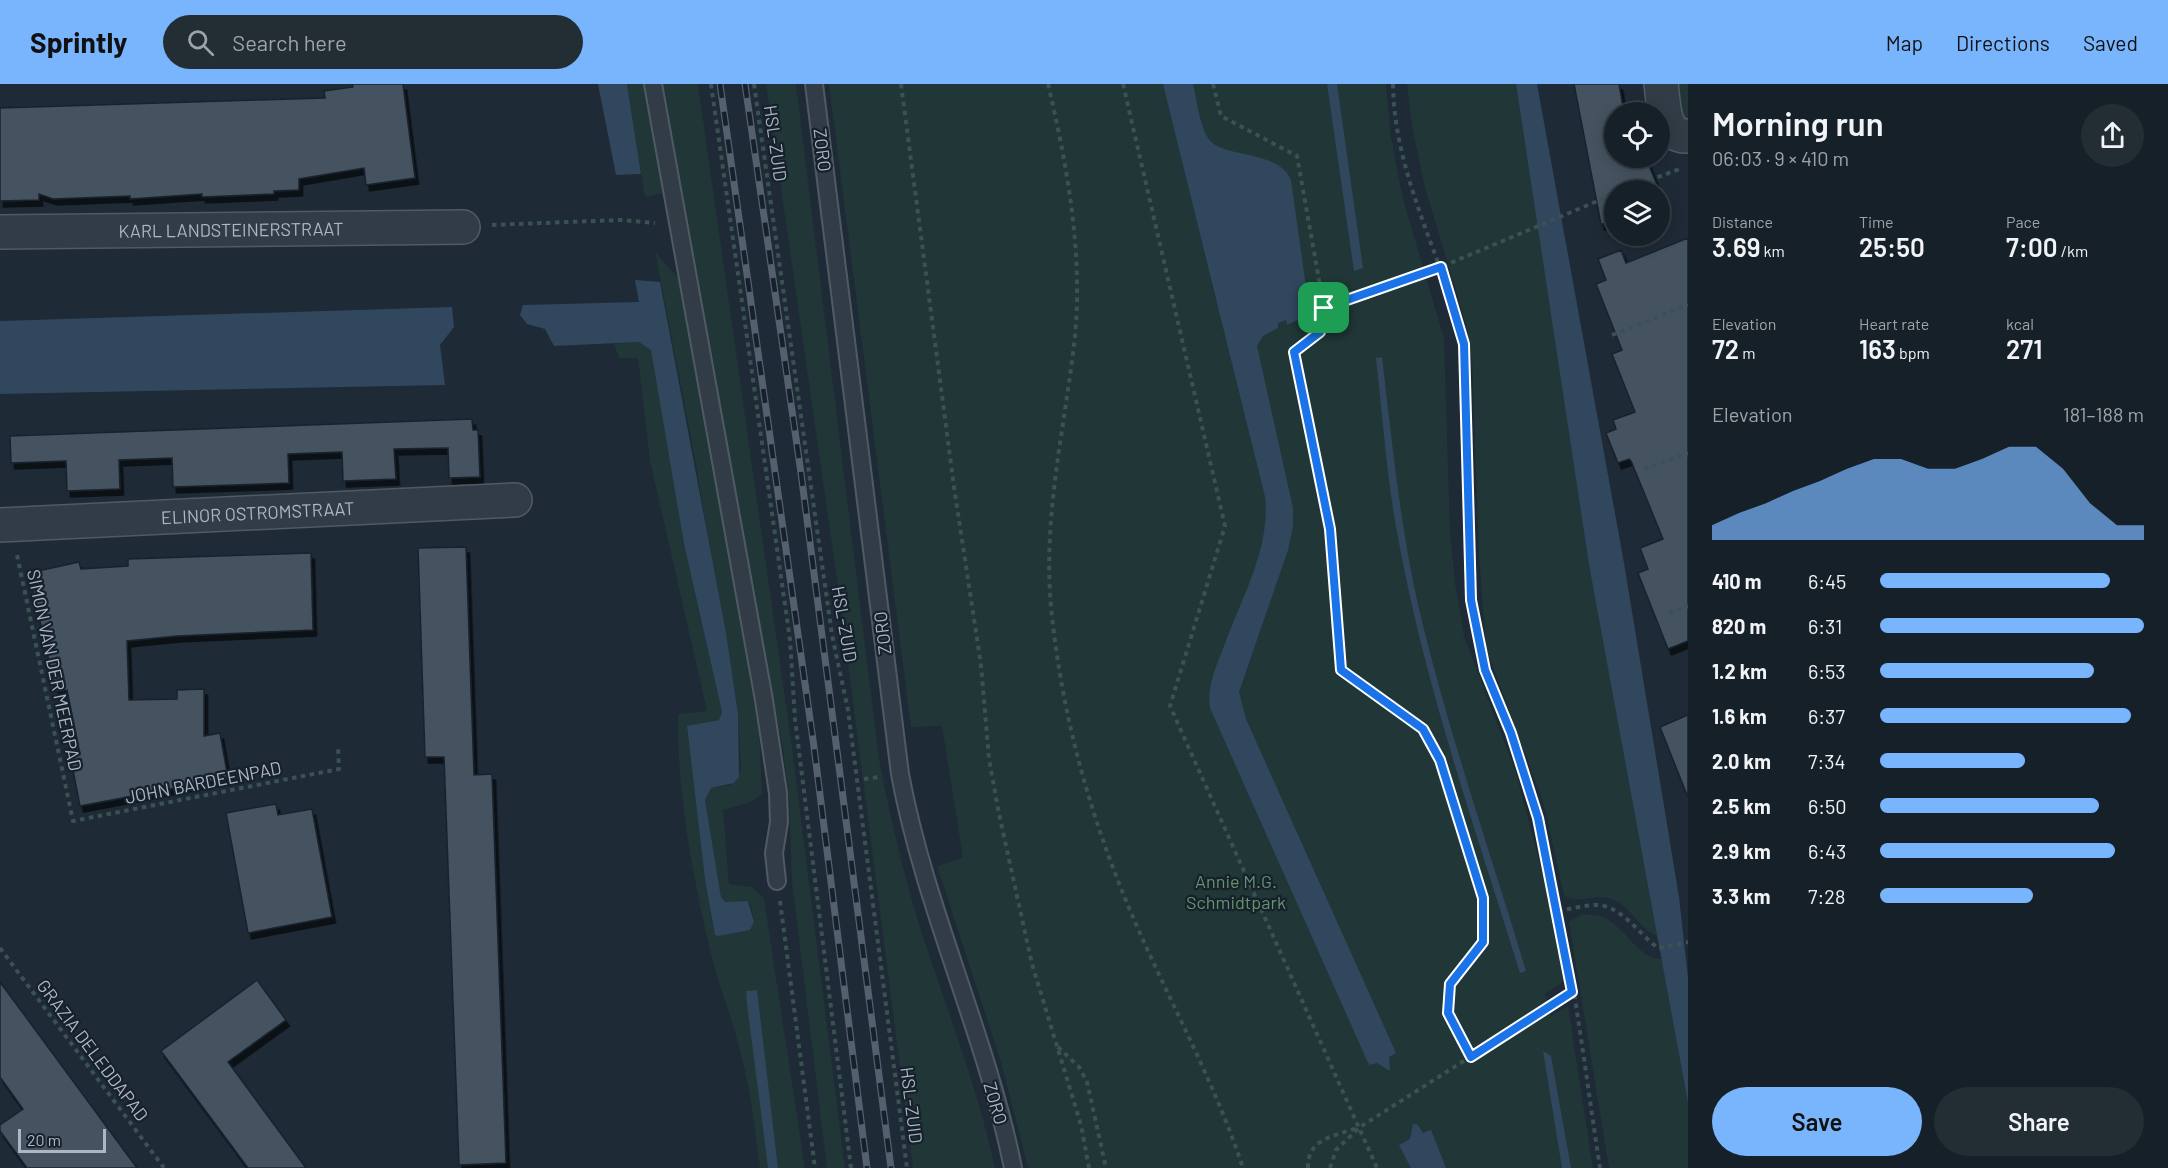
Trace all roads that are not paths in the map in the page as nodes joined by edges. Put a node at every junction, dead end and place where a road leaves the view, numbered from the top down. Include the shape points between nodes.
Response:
1 (653, 84) edge
2 (814, 84) edge
3 (1661, 84) edge
4 (1688, 136) edge
5 (463, 227) road end
6 (0, 232) edge
7 (515, 500) dead end
8 (5, 525) edge
9 (777, 881) road end
10 (1013, 1168) edge

1 - 9 lane via 778,793 774,853
2 - 10 lane, ZORO via 904,793 915,847 989,1077
3 - 4 street via 1667,123 1680,137
5 - 6 street, KARL LANDSTEINERSTRAAT
7 - 8 street, ELINOR OSTROMSTRAAT

